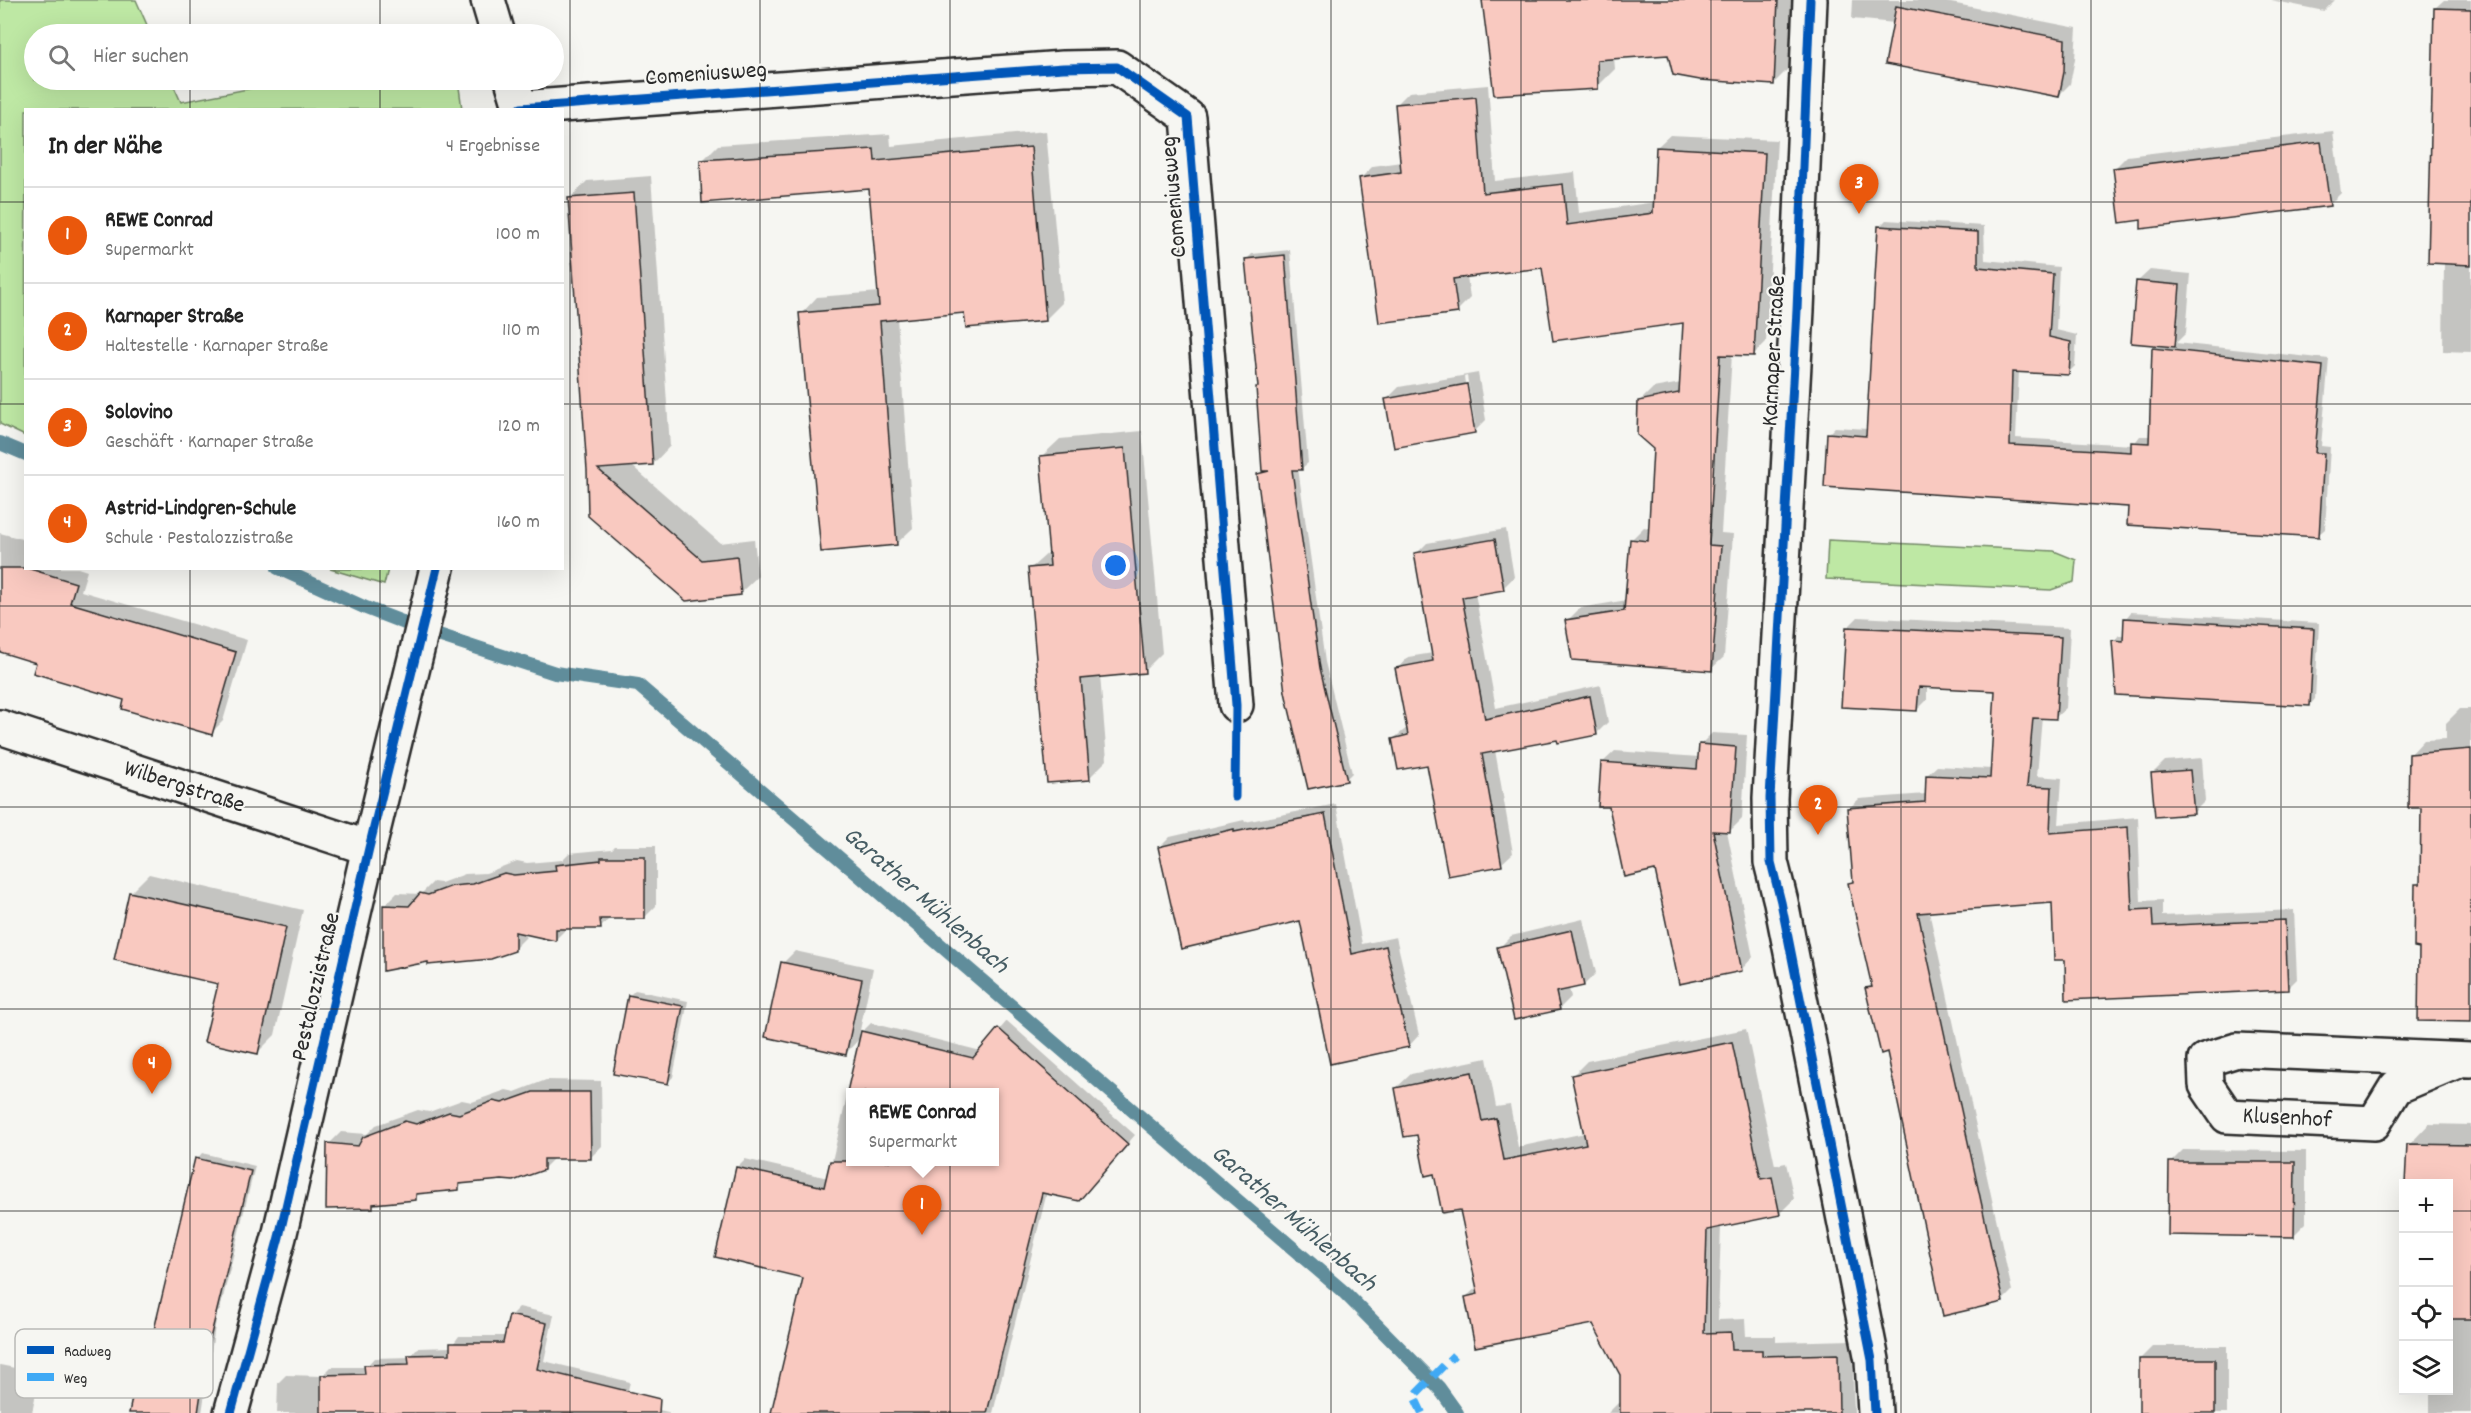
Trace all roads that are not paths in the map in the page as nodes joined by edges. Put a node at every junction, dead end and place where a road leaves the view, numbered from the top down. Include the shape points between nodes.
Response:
1 (488, 0) edge
2 (1810, 0) edge
3 (495, 24) edge
4 (518, 99) edge
5 (437, 570) edge
6 (1236, 705) dead end
7 (0, 727) edge
8 (369, 848) junction
9 (2465, 1060) edge
10 (231, 1413) edge
11 (1875, 1413) edge

1 - 3 street
2 - 11 street, Karnaper Straße via 1770,798 1771,862 1872,1360
4 - 6 street, Comeniusweg via 1117,67 1188,117
5 - 8 street, Pestalozzistraße
7 - 8 street, Wilbergstraße
8 - 10 street, Pestalozzistraße via 279,1237
9 - 9 street, Klusenhof via 2237,1050 2205,1060 2206,1085 2227,1116 2373,1123 2396,1086

